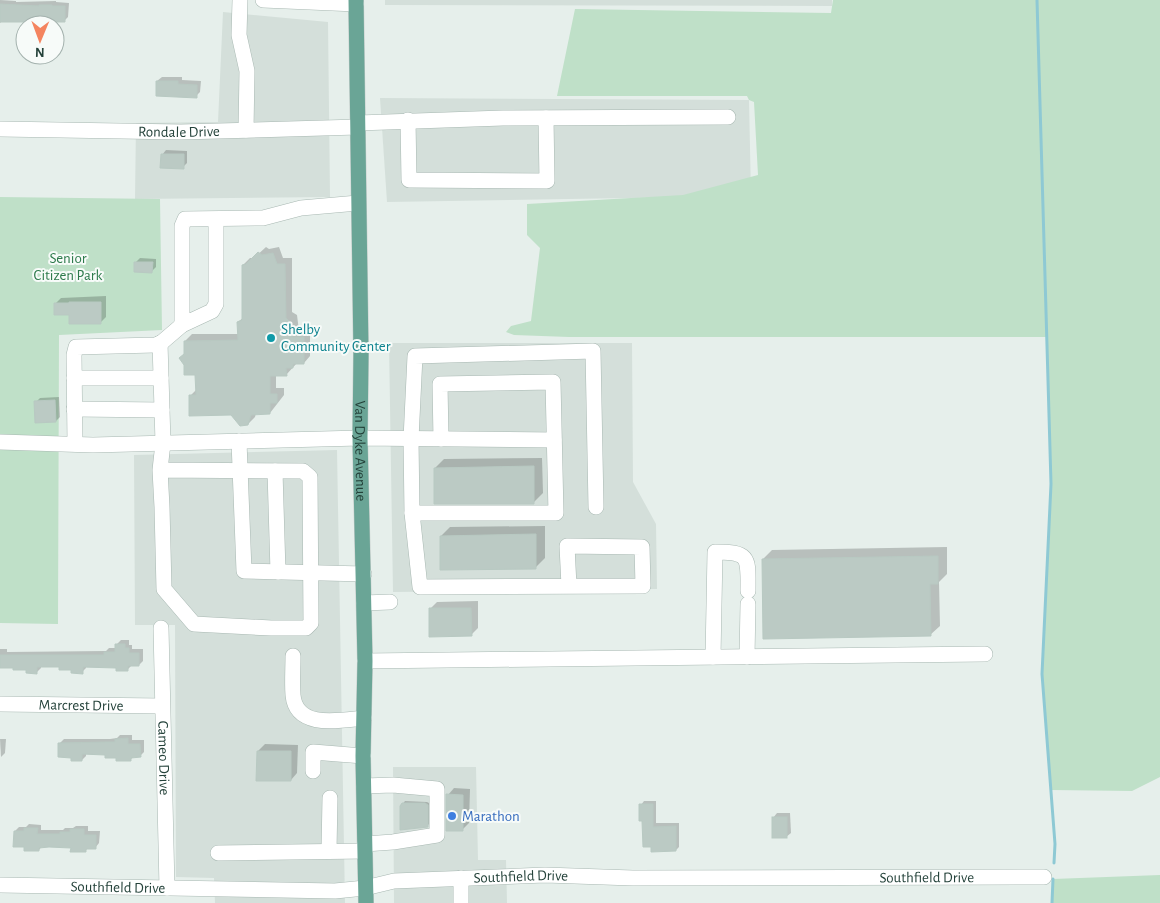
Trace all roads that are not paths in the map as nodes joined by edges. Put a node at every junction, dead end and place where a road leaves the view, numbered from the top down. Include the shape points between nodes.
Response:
1 (240, 0) edge
2 (263, 0) edge
3 (356, 2) edge
4 (728, 117) dead end
5 (546, 118) junction
6 (408, 120) junction
7 (358, 125) junction
8 (0, 130) edge
9 (246, 130) junction
10 (358, 203) junction
11 (216, 219) junction
12 (182, 326) junction
13 (160, 343) junction
14 (74, 378) junction
15 (161, 378) junction
16 (74, 408) junction
17 (162, 410) junction
18 (360, 438) junction
19 (411, 439) junction
20 (441, 439) junction
21 (554, 440) junction
22 (0, 442) edge
23 (239, 442) junction
24 (163, 443) junction
25 (75, 444) junction
26 (160, 470) junction
27 (275, 471) junction
28 (240, 472) junction
29 (596, 507) dead end
30 (412, 513) junction
31 (278, 572) junction
32 (312, 573) junction
33 (364, 574) junction
34 (569, 586) junction
35 (390, 602) dead end
36 (364, 603) junction
37 (161, 628) dead end
38 (985, 654) dead end
39 (293, 656) dead end
40 (713, 657) junction
41 (747, 657) junction
42 (365, 661) junction
43 (0, 704) edge
44 (162, 706) junction
45 (364, 718) junction
46 (364, 756) junction
47 (313, 771) dead end
48 (364, 786) junction
49 (330, 798) dead end
50 (365, 847) junction
51 (329, 850) junction
52 (218, 852) dead end
53 (1044, 877) dead end
54 (461, 878) junction
55 (0, 885) edge
56 (167, 888) junction
57 (365, 888) junction
58 (196, 896) edge
59 (242, 896) edge
60 (320, 897) edge
61 (366, 903) edge
62 (461, 903) edge

1 - 9 street via 239,35 247,71
2 - 3 street
3 - 7 main road, Van Dyke Avenue
4 - 5 street, Rondale Drive
5 - 6 street, Rondale Drive
5 - 6 street via 547,181 409,180
6 - 7 street, Rondale Drive
7 - 9 street, Rondale Drive
7 - 10 main road, Van Dyke Avenue
8 - 9 street, Rondale Drive
10 - 11 street via 301,208 263,218
10 - 18 main road, Van Dyke Avenue
11 - 12 street via 216,304 212,311
11 - 12 street via 185,219 182,226
12 - 13 street
13 - 14 street via 76,347
13 - 15 street
14 - 15 street
14 - 16 street
15 - 17 street
16 - 17 street
16 - 25 street
17 - 24 street
18 - 19 street
18 - 23 street
18 - 33 main road, Van Dyke Avenue
19 - 20 street
19 - 29 street via 415,356 593,351
19 - 30 street
20 - 21 street
20 - 21 street via 440,384 553,382
21 - 30 street via 556,512
22 - 25 street
23 - 24 street
23 - 28 street
24 - 25 street
24 - 26 street
26 - 28 street
26 - 32 street via 164,589 194,624 306,628 312,623
27 - 28 street
27 - 31 street
27 - 32 street via 303,471 310,477
28 - 31 street via 244,571
30 - 34 street via 420,587
31 - 32 street
32 - 33 street
33 - 36 main road, Van Dyke Avenue
34 - 34 street via 643,586 642,548 567,546
35 - 36 street
36 - 42 main road, Van Dyke Avenue
37 - 44 street, Cameo Drive
38 - 41 street
39 - 45 street via 293,696 300,712 323,721
40 - 41 street
40 - 41 street via 715,552 734,552 745,558 748,567
40 - 42 street
42 - 45 main road, Van Dyke Avenue
43 - 44 street, Marcrest Drive
44 - 56 street, Cameo Drive
45 - 46 main road, Van Dyke Avenue
46 - 47 street via 312,752
46 - 48 main road, Van Dyke Avenue
48 - 50 main road, Van Dyke Avenue
48 - 50 street via 393,785 437,790 437,835
49 - 51 street
50 - 51 street
50 - 57 main road, Van Dyke Avenue
51 - 52 street
53 - 54 street, Southfield Drive via 633,878 545,875
54 - 57 street, Southfield Drive via 394,882
54 - 62 street
55 - 56 street, Southfield Drive
56 - 58 street, Southfield Drive
57 - 60 street, Southfield Drive via 334,891
57 - 61 main road, Van Dyke Avenue
58 - 59 street, Southfield Drive
59 - 60 street, Southfield Drive

